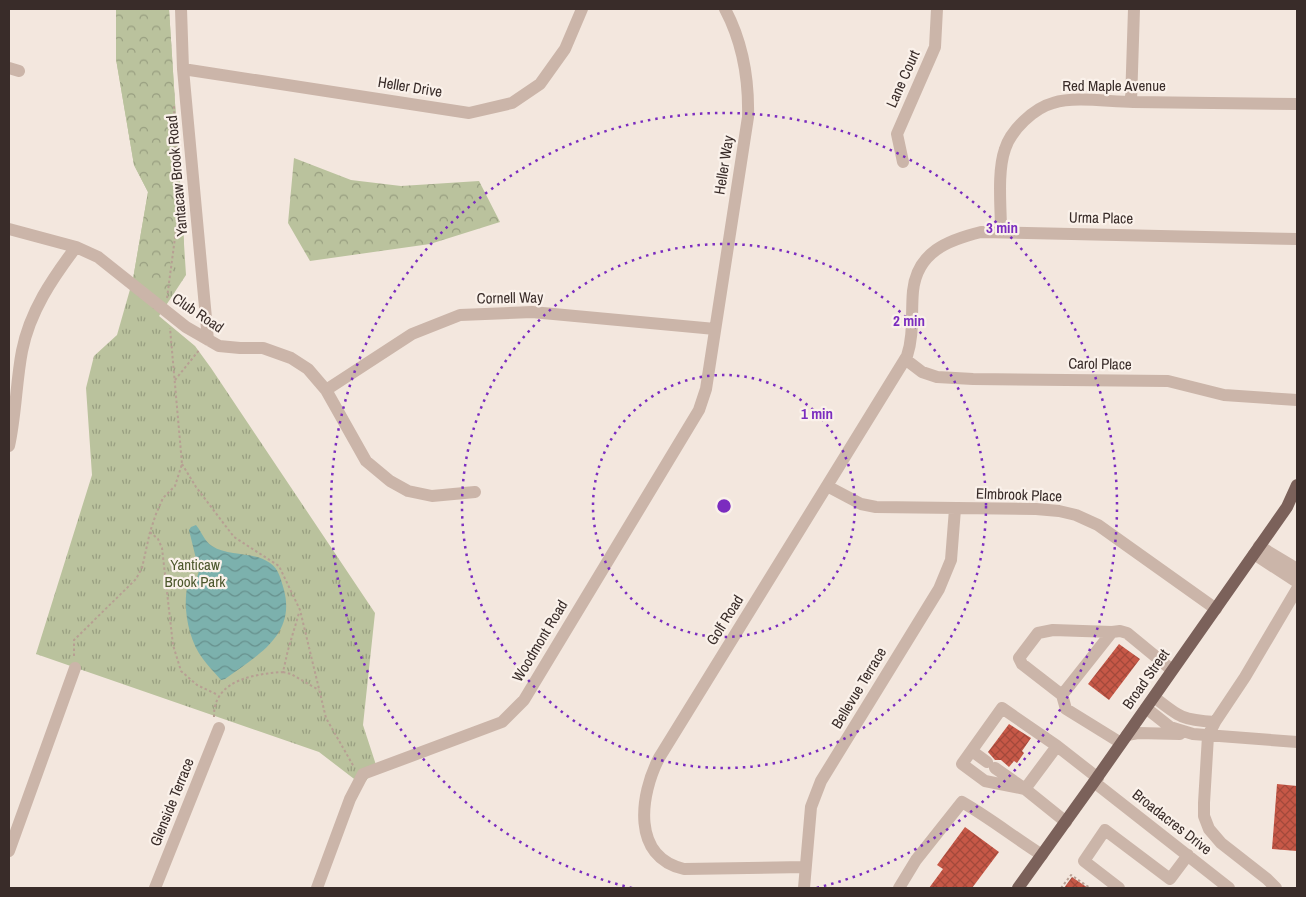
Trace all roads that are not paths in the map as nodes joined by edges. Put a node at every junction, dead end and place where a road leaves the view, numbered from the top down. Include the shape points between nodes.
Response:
1 (180, 9) edge
2 (582, 9) edge
3 (725, 9) edge
4 (937, 9) edge
5 (1134, 9) edge
6 (183, 69) junction
7 (1131, 102) junction
8 (1297, 104) edge
9 (903, 162) dead end
10 (9, 229) edge
11 (1001, 232) junction
12 (1297, 239) edge
13 (76, 247) junction
14 (918, 272) joint
15 (715, 329) junction
16 (208, 340) junction
17 (905, 359) junction
18 (326, 390) junction
19 (1297, 400) edge
20 (9, 446) edge
21 (1297, 485) edge
22 (827, 486) junction
23 (475, 492) dead end
24 (955, 509) junction
25 (1256, 550) junction
26 (1297, 569) edge
27 (1297, 582) edge
28 (1297, 589) edge
29 (1216, 609) junction
30 (1112, 632) junction
31 (74, 668) road end
32 (1172, 670) junction
33 (1062, 695) junction
34 (1154, 696) junction
35 (1146, 708) junction
36 (1215, 722) junction
37 (219, 728) road end
38 (1193, 734) junction
39 (1208, 736) junction
40 (1124, 739) junction
41 (1297, 742) edge
42 (1057, 746) junction
43 (972, 751) junction
44 (1096, 780) junction
45 (1025, 789) junction
46 (1066, 822) junction
47 (9, 851) edge
48 (1042, 855) junction
49 (1188, 855) junction
50 (805, 867) junction
51 (1168, 885) edge
52 (155, 888) edge
53 (317, 888) edge
54 (804, 888) edge
55 (898, 888) edge
56 (1018, 888) edge
57 (1120, 888) edge
58 (1229, 888) edge
59 (1276, 888) edge

1 - 6 street, Yantacaw Brook Road
2 - 6 street, Heller Drive via 565,48 540,84 512,103 469,113
3 - 15 street, Heller Way via 744,57 748,110
4 - 9 street, Lane Court via 935,47 897,134
5 - 7 street
6 - 16 street, Yantacaw Brook Road
7 - 8 street, Red Maple Avenue
7 - 11 street, Red Maple Avenue via 1054,102 1041,108 1014,132 1005,148 1001,168
10 - 13 street, Club Road
11 - 12 street, Urma Place
11 - 14 street, Urma Place via 960,237 940,246 928,256
13 - 16 street, Club Road via 98,257 186,327
13 - 20 street via 51,280 29,326 22,351
14 - 17 street, Golf Road via 913,289 911,344
15 - 18 street, Cornell Way via 532,312 460,315 412,334
15 - 53 street, Woodmont Road via 706,389 699,410 524,700 502,722 360,776
16 - 18 street, Club Road via 220,346 263,348 291,358 308,369
17 - 19 street, Carol Place via 922,372 937,377 1168,381 1224,394
17 - 22 street, Golf Road
18 - 23 street, Club Road via 366,461 390,481 408,491 432,496
21 - 25 main road, Broad Street via 1287,507
22 - 24 street, Elmbrook Place via 861,504 876,507
22 - 50 street, Golf Road via 660,758 650,778 644,811 646,833 654,851 678,868
24 - 29 street, Elmbrook Place via 1036,509 1076,515 1098,525
24 - 50 street, Bellevue Terrace via 951,560 939,590 821,781 811,807
25 - 26 street
25 - 27 street
25 - 29 main road, Broad Street
28 - 36 street
29 - 32 main road, Broad Street
30 - 32 street via 1127,633
30 - 33 street
30 - 33 street via 1053,630 1038,633 1019,658 1022,664
31 - 47 street
32 - 34 main road, Broad Street
33 - 40 street via 1066,709
34 - 35 main road, Broad Street
34 - 36 street via 1180,717
35 - 38 street via 1170,727
35 - 40 main road, Broad Street
36 - 39 street
37 - 52 street, Glenside Terrace
38 - 39 street
38 - 40 street via 1152,732
39 - 41 street
39 - 59 street via 1204,816 1209,829 1221,843
40 - 44 main road, Broad Street
42 - 43 street, Broadacres Drive via 1002,708
42 - 44 street, Broadacres Drive
42 - 45 street
43 - 45 street
43 - 45 street via 962,764 985,781
44 - 46 main road, Broad Street
44 - 49 street, Broadacres Drive
45 - 46 street
46 - 48 main road, Broad Street
48 - 55 street via 962,802
48 - 56 main road, Broad Street
49 - 51 street
49 - 58 street, Broadacres Drive
50 - 54 street, Bellevue Terrace
51 - 57 street via 1105,830 1084,861

